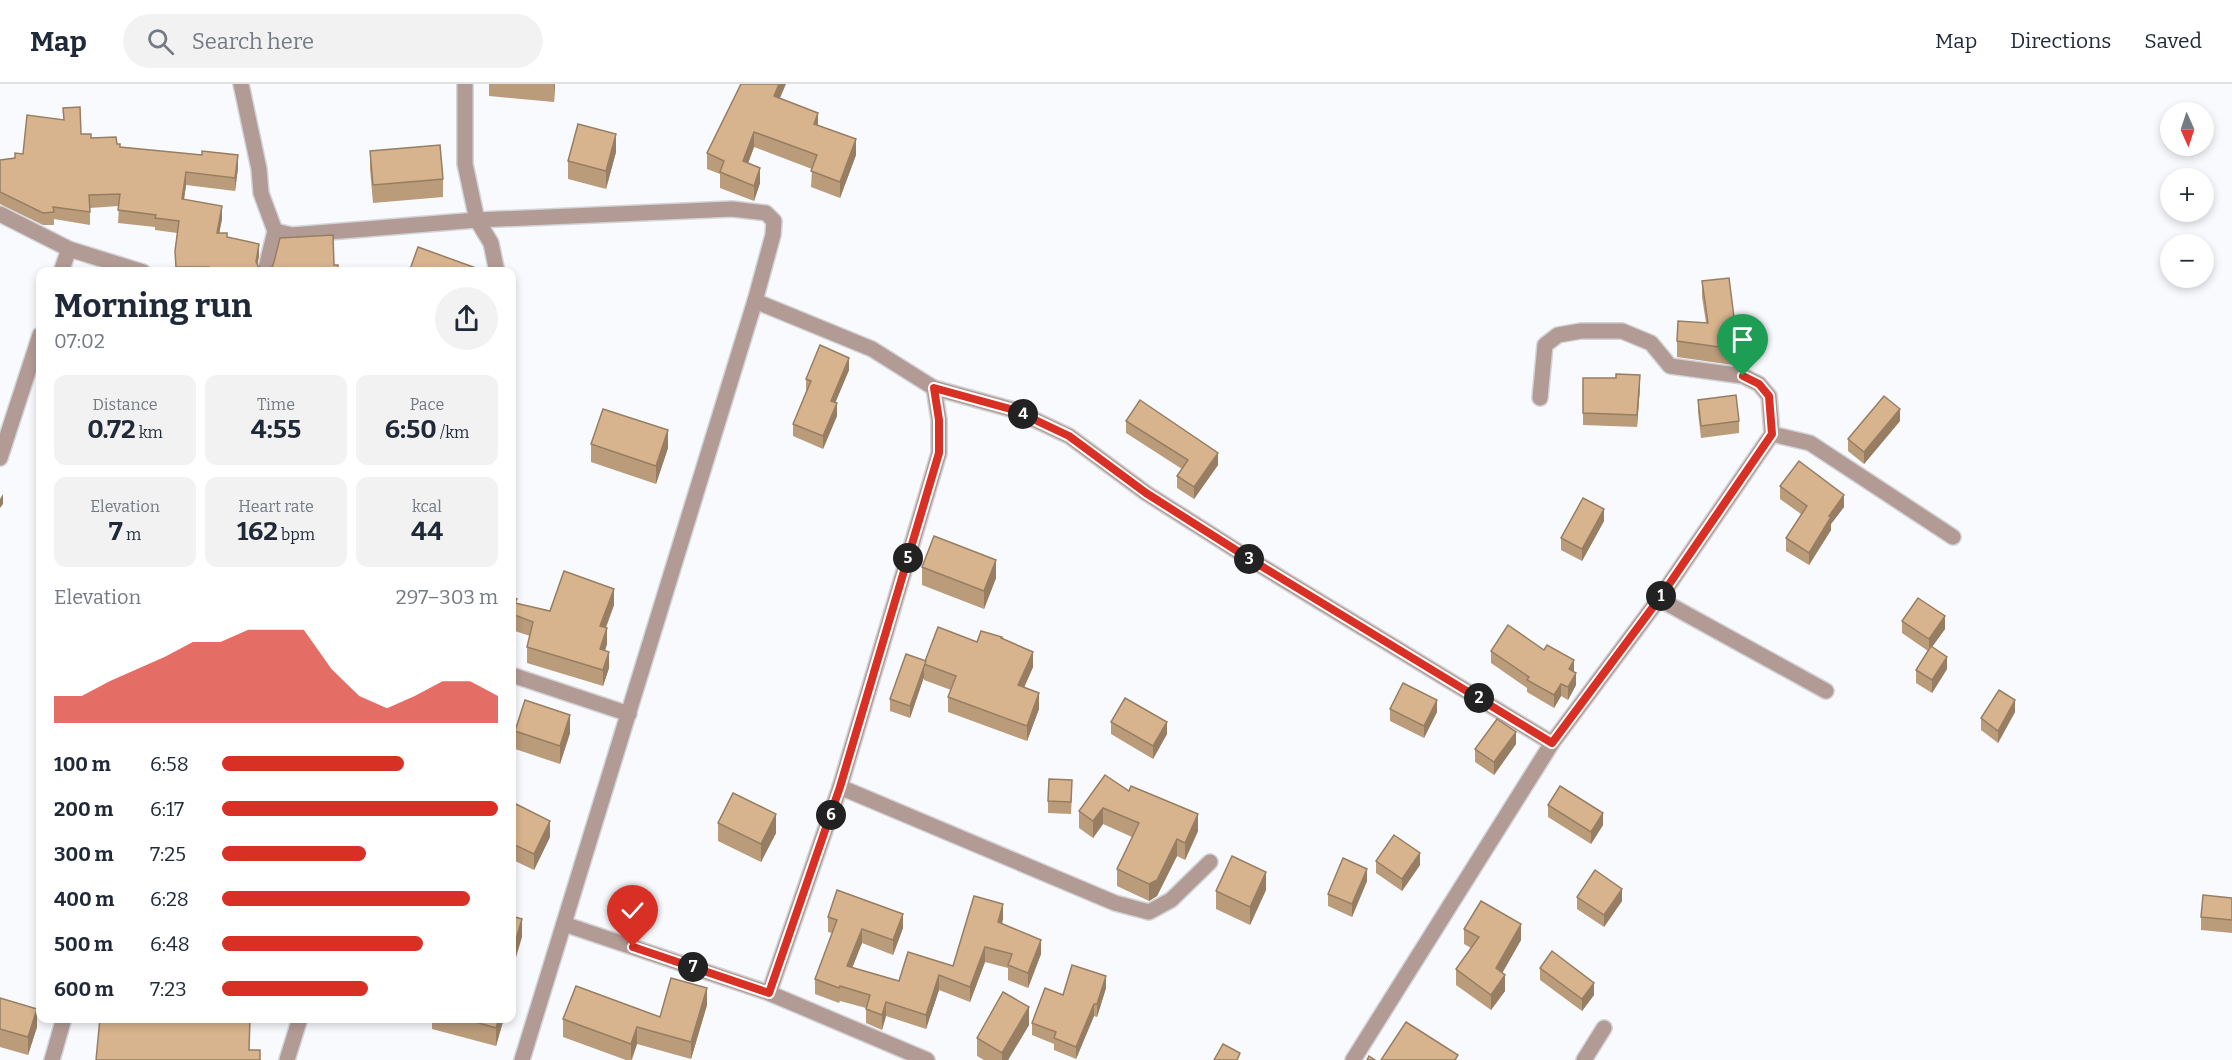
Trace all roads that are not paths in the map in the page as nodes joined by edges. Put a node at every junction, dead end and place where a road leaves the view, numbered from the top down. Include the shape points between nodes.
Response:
1 (241, 84) edge
2 (465, 84) edge
3 (0, 214) edge
4 (477, 220) junction
5 (275, 231) junction
6 (69, 249) junction
7 (63, 267) edge
8 (127, 267) edge
9 (266, 267) edge
10 (496, 267) edge
11 (755, 301) junction
12 (36, 347) edge
13 (934, 388) junction
14 (1540, 398) dead end
15 (1772, 434) junction
16 (0, 458) edge
17 (1953, 537) dead end
18 (1659, 599) junction
19 (516, 676) edge
20 (1826, 691) dead end
21 (629, 714) junction
22 (1552, 743) junction
23 (840, 787) junction
24 (1210, 862) dead end
25 (564, 924) junction
26 (769, 993) junction
27 (63, 1023) edge
28 (298, 1023) edge
29 (1604, 1028) dead end
30 (52, 1060) edge
31 (287, 1060) edge
32 (522, 1060) edge
33 (927, 1060) edge
34 (1353, 1060) edge
35 (1584, 1060) edge

1 - 5 street via 261,193
2 - 4 street via 465,164
3 - 6 street
4 - 5 street via 292,235
4 - 10 street via 491,243
4 - 11 street via 732,209 766,213 774,221 773,235
5 - 9 street
6 - 7 street
6 - 8 street
11 - 13 street via 872,349
11 - 21 street
12 - 16 street
13 - 22 street via 1014,410 1069,436 1146,493 1243,555
13 - 23 street via 939,453
14 - 15 street via 1545,345 1558,335 1622,331 1652,343 1670,366 1743,376 1759,384 1769,396
15 - 17 street via 1810,443
15 - 18 street
18 - 20 street
18 - 22 street
19 - 21 street
21 - 25 street
22 - 34 street
23 - 24 street via 1115,903 1149,912 1171,900
23 - 26 street
25 - 26 street
25 - 32 street
26 - 33 street
27 - 30 street
28 - 31 street
29 - 35 street

